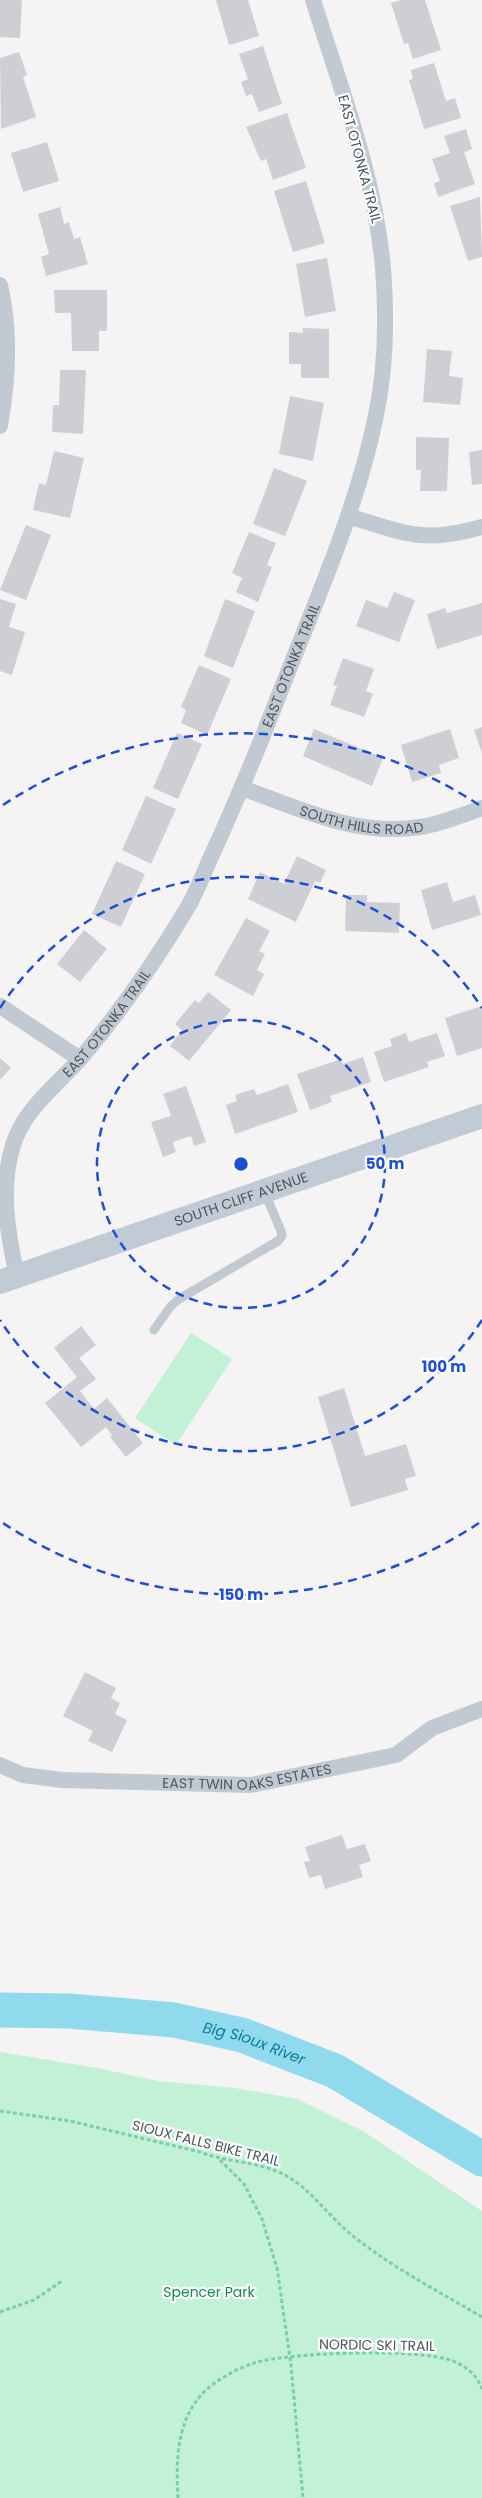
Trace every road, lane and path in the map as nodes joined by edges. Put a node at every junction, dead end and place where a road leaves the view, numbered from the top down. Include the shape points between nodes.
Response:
1 (313, 0) edge
2 (0, 285) edge
3 (0, 426) edge
4 (348, 516) junction
5 (482, 527) edge
6 (242, 788) junction
7 (482, 808) edge
8 (0, 1006) edge
9 (80, 1059) junction
10 (482, 1116) edge
11 (264, 1191) junction
12 (8, 1278) edge
13 (154, 1330) dead end
14 (482, 1709) edge
15 (0, 1765) edge
16 (0, 2111) edge
17 (220, 2160) junction
18 (62, 2281) dead end
19 (0, 2312) edge
20 (482, 2317) edge
21 (289, 2356) junction
22 (482, 2389) edge
23 (178, 2498) edge
24 (303, 2498) edge

1 - 4 street, EAST OTONKA TRAIL via 376,213 384,272 386,319 381,387 375,421
2 - 3 street via 7,346 6,393
4 - 5 street via 410,535 433,537
4 - 6 street, EAST OTONKA TRAIL
6 - 7 street, SOUTH HILLS ROAD via 337,823 362,828 420,827
6 - 9 street, EAST OTONKA TRAIL via 191,902 126,1001
8 - 9 street
9 - 12 street, EAST OTONKA TRAIL via 38,1103 14,1142 8,1167
10 - 11 main road, SOUTH CLIFF AVENUE
11 - 12 main road, SOUTH CLIFF AVENUE
11 - 13 lane via 281,1231 278,1242 179,1299
14 - 15 street, EAST TWIN OAKS ESTATES via 432,1728 396,1756 251,1785 62,1780 24,1775
16 - 17 path, SIOUX FALLS BIKE TRAIL via 70,2121 200,2152
17 - 20 path, SIOUX FALLS BIKE TRAIL via 251,2163 286,2175 352,2235 402,2272
17 - 21 path via 244,2184 262,2219 277,2268
18 - 19 path via 34,2300
21 - 22 path, NORDIC SKI TRAIL via 434,2356 453,2361 468,2370
21 - 23 path, NORDIC SKI TRAIL via 254,2363 229,2373 204,2392 188,2415 180,2439 176,2469
21 - 24 path

